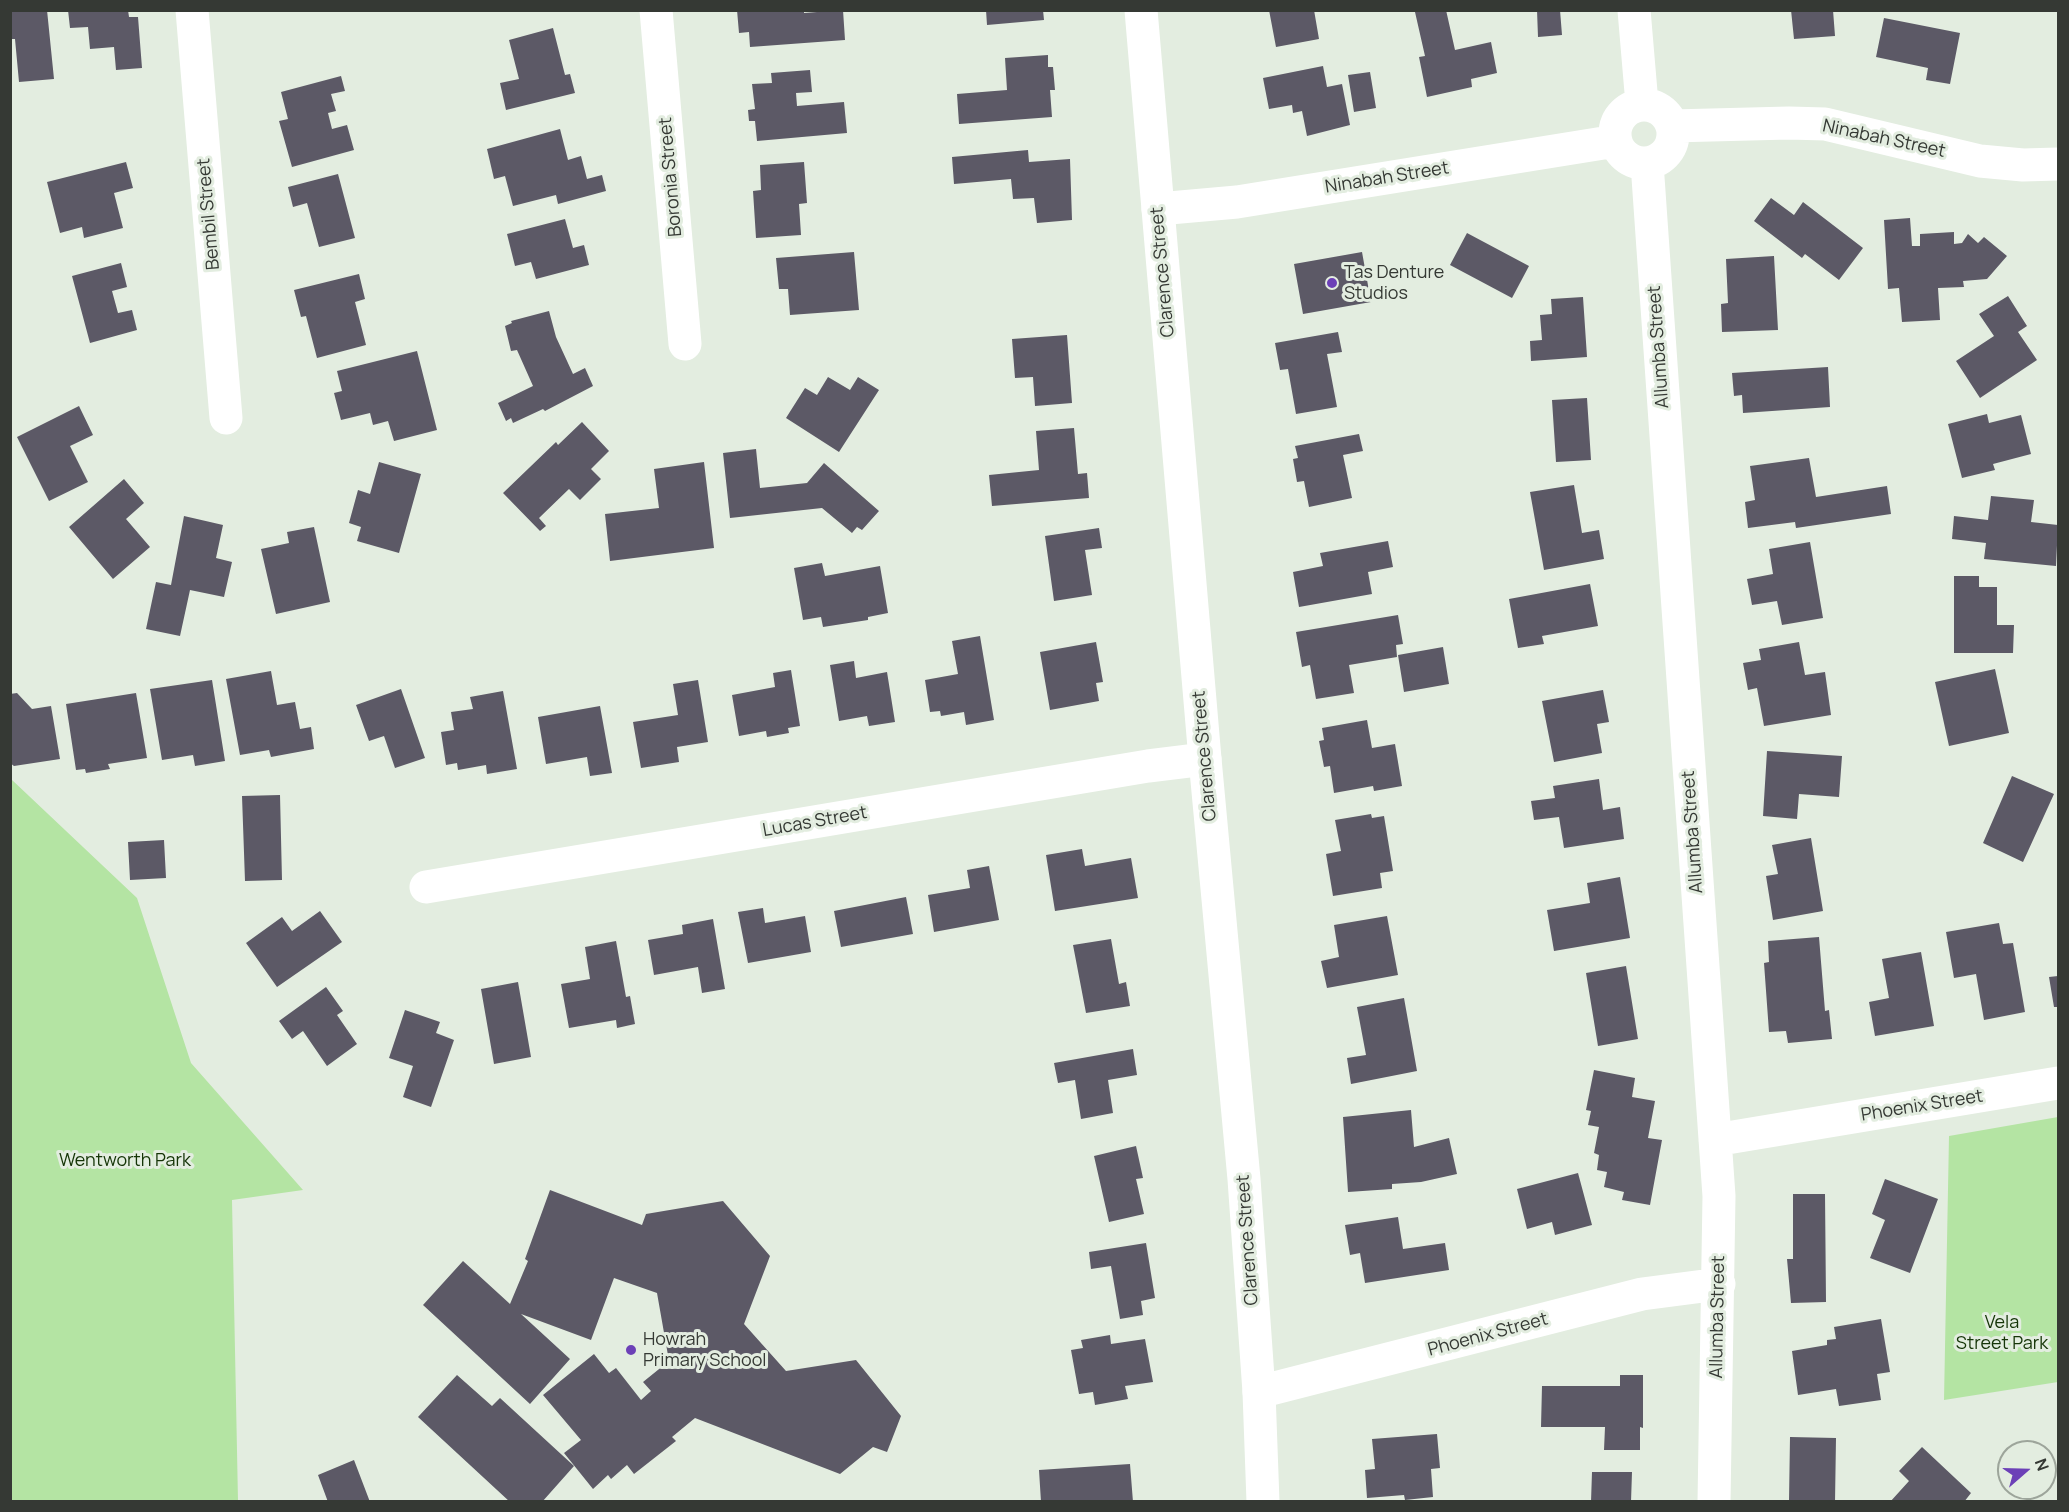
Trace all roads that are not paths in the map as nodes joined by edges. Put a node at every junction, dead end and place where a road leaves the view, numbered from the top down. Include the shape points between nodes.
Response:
1 (192, 10) edge
2 (656, 10) edge
3 (1141, 10) edge
4 (1634, 10) edge
5 (1642, 104) junction
6 (1672, 126) junction
7 (1616, 141) junction
8 (1647, 163) junction
9 (2058, 164) edge
10 (1158, 209) junction
11 (685, 344) dead end
12 (226, 418) dead end
13 (1205, 759) junction
14 (426, 887) dead end
15 (2058, 1083) edge
16 (1715, 1140) junction
17 (1719, 1284) junction
18 (1259, 1392) junction
19 (1263, 1502) edge
20 (1714, 1502) edge

1 - 12 street, Bembil Street
2 - 11 street, Boronia Street
3 - 10 street, Clarence Street
4 - 5 street
5 - 6 street via 1664,112
5 - 7 street via 1632,107 1618,121
6 - 8 street via 1668,151
6 - 9 street, Ninabah Street via 1826,124 1980,160
7 - 8 street via 1624,155
7 - 10 street, Ninabah Street via 1237,202
8 - 16 street, Allumba Street
10 - 13 street, Clarence Street
13 - 14 street, Lucas Street
13 - 18 street, Clarence Street via 1244,1179
15 - 16 street, Phoenix Street
16 - 17 street, Allumba Street
17 - 18 street, Phoenix Street via 1642,1294
17 - 20 street, Allumba Street
18 - 19 street, Clarence Street

